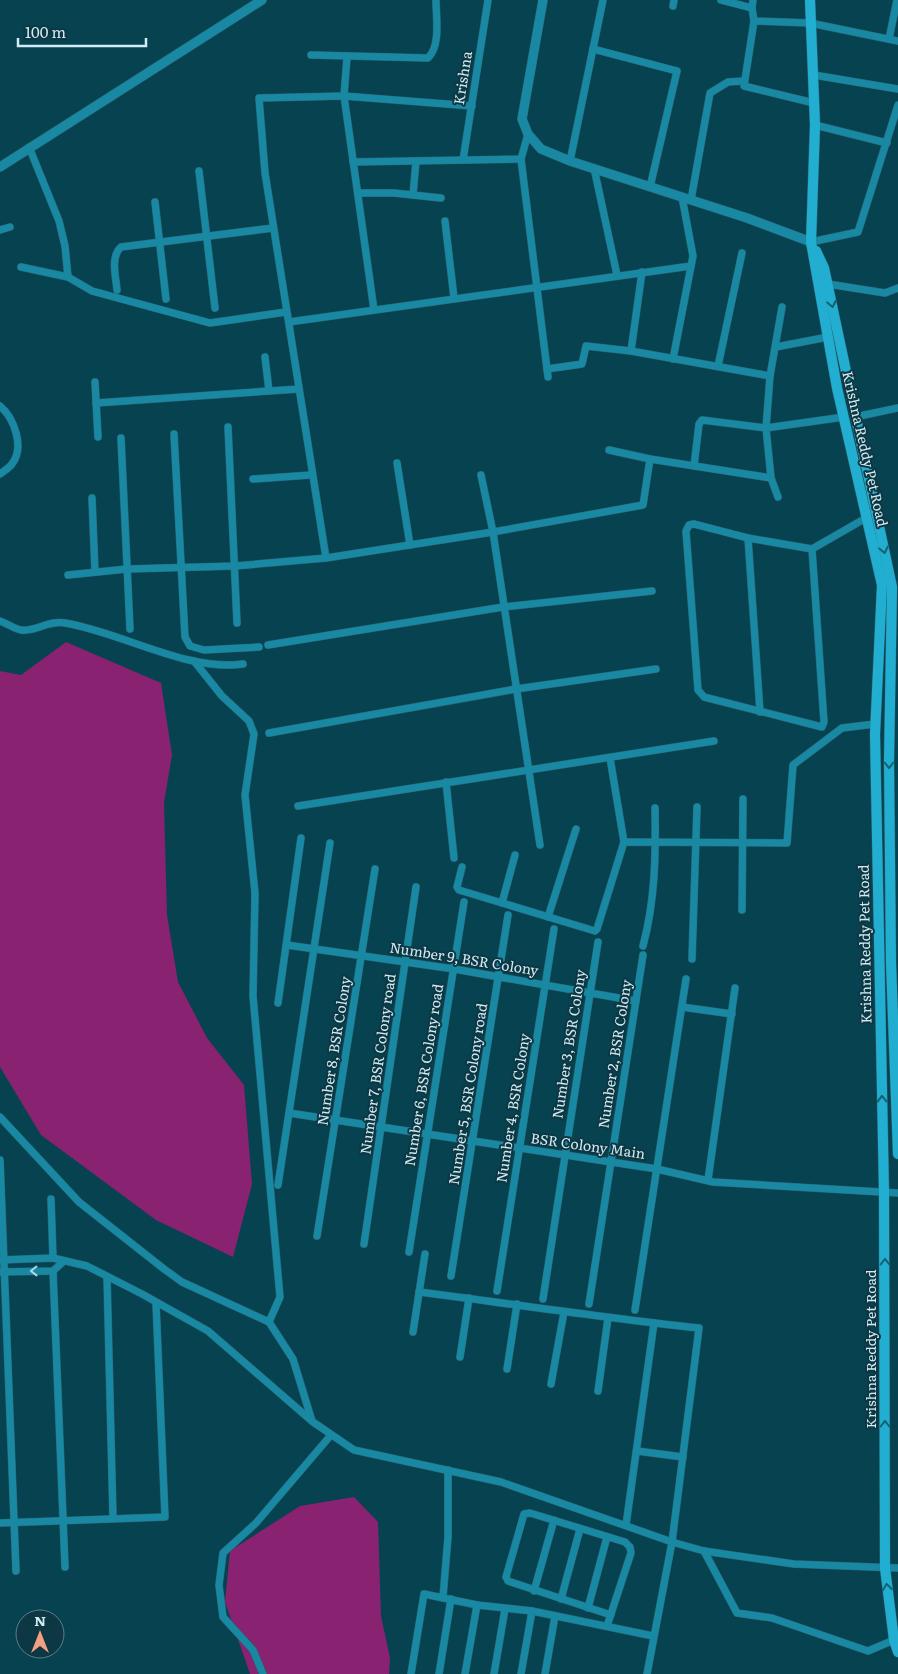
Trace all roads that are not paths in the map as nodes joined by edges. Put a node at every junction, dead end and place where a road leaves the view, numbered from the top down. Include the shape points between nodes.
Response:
1 (262, 0) edge
2 (436, 0) edge
3 (488, 0) edge
4 (544, 0) edge
5 (603, 0) edge
6 (721, 0) edge
7 (810, 0) edge
8 (897, 0) edge
9 (752, 4) edge
10 (754, 21) junction
11 (810, 23) junction
12 (888, 39) junction
13 (898, 41) edge
14 (593, 49) junction
15 (311, 55) dead end
16 (347, 57) junction
17 (814, 75) junction
18 (744, 81) junction
19 (898, 89) edge
20 (344, 96) junction
21 (814, 103) junction
22 (898, 105) edge
23 (472, 106) junction
24 (814, 125) junction
25 (528, 134) junction
26 (887, 143) junction
27 (30, 147) junction
28 (521, 159) junction
29 (464, 160) junction
30 (416, 161) junction
31 (570, 161) junction
32 (353, 162) junction
33 (0, 167) edge
34 (594, 168) junction
35 (199, 171) dead end
36 (650, 187) junction
37 (358, 194) junction
38 (414, 195) junction
39 (441, 198) dead end
40 (687, 199) junction
41 (155, 202) dead end
42 (445, 221) dead end
43 (10, 227) dead end
44 (273, 228) junction
45 (0, 230) edge
46 (206, 237) junction
47 (159, 242) junction
48 (811, 242) junction
49 (742, 253) dead end
50 (691, 266) junction
51 (21, 267) dead end
52 (642, 272) junction
53 (617, 275) junction
54 (68, 277) junction
55 (828, 284) junction
56 (536, 287) junction
57 (898, 288) edge
58 (117, 290) dead end
59 (454, 298) junction
60 (166, 299) dead end
61 (782, 307) dead end
62 (215, 308) dead end
63 (374, 310) junction
64 (286, 312) junction
65 (289, 322) junction
66 (828, 337) junction
67 (776, 347) junction
68 (631, 352) junction
69 (265, 357) dead end
70 (673, 358) junction
71 (718, 366) junction
72 (770, 376) junction
73 (95, 382) dead end
74 (299, 389) junction
75 (269, 391) junction
76 (96, 403) junction
77 (0, 406) edge
78 (898, 408) edge
79 (849, 417) junction
80 (228, 427) dead end
81 (766, 428) junction
82 (174, 434) dead end
83 (98, 437) dead end
84 (121, 438) dead end
85 (609, 450) dead end
86 (650, 459) junction
87 (397, 464) dead end
88 (694, 466) junction
89 (0, 474) edge
90 (311, 475) junction
91 (481, 475) dead end
92 (771, 478) junction
93 (253, 479) dead end
94 (778, 497) dead end
95 (92, 498) dead end
96 (866, 518) junction
97 (492, 532) junction
98 (748, 538) junction
99 (410, 545) junction
100 (812, 549) junction
101 (326, 558) junction
102 (234, 566) junction
103 (183, 568) junction
104 (127, 569) junction
105 (95, 572) junction
106 (68, 575) dead end
107 (652, 590) dead end
108 (503, 607) junction
109 (0, 621) edge
110 (237, 623) dead end
111 (130, 628) dead end
112 (268, 645) dead end
113 (259, 647) dead end
114 (194, 661) junction
115 (242, 664) dead end
116 (656, 669) dead end
117 (516, 689) junction
118 (760, 712) junction
119 (876, 724) junction
120 (269, 732) dead end
121 (714, 740) dead end
122 (610, 758) junction
123 (529, 769) junction
124 (446, 782) junction
125 (743, 799) dead end
126 (298, 806) dead end
127 (696, 807) dead end
128 (655, 808) dead end
129 (576, 828) dead end
130 (300, 838) dead end
131 (624, 842) junction
132 (656, 842) junction
133 (696, 842) junction
134 (330, 843) dead end
135 (743, 843) junction
136 (540, 845) dead end
137 (515, 855) dead end
138 (454, 858) dead end
139 (462, 867) dead end
140 (374, 869) dead end
141 (416, 887) dead end
142 (464, 902) dead end
143 (502, 903) junction
144 (742, 910) dead end
145 (508, 915) dead end
146 (548, 917) junction
147 (554, 929) dead end
148 (598, 942) dead end
149 (287, 945) junction
150 (644, 946) dead end
151 (314, 949) junction
152 (643, 955) dead end
153 (361, 956) junction
154 (692, 959) dead end
155 (405, 963) junction
156 (454, 969) junction
157 (500, 977) junction
158 (686, 979) dead end
159 (546, 985) junction
160 (735, 988) dead end
161 (590, 992) junction
162 (636, 1001) junction
163 (278, 1004) dead end
164 (682, 1007) junction
165 (732, 1014) junction
166 (289, 1113) junction
167 (0, 1116) edge
168 (336, 1121) junction
169 (381, 1127) junction
170 (428, 1134) junction
171 (473, 1141) junction
172 (519, 1149) junction
173 (898, 1154) edge
174 (564, 1156) junction
175 (0, 1160) edge
176 (612, 1162) junction
177 (657, 1169) junction
178 (708, 1180) junction
179 (278, 1185) dead end
180 (884, 1193) junction
181 (898, 1193) edge
182 (50, 1199) dead end
183 (317, 1236) dead end
184 (364, 1244) dead end
185 (409, 1252) dead end
186 (425, 1254) dead end
187 (52, 1258) junction
188 (2, 1260) edge
189 (64, 1261) junction
190 (53, 1271) junction
191 (2, 1272) edge
192 (451, 1276) dead end
193 (107, 1277) junction
194 (497, 1291) dead end
195 (419, 1292) junction
196 (469, 1298) junction
197 (543, 1299) dead end
198 (156, 1303) junction
199 (517, 1304) junction
200 (589, 1304) dead end
201 (635, 1310) dead end
202 (564, 1312) junction
203 (608, 1318) junction
204 (269, 1322) junction
205 (654, 1323) junction
206 (413, 1332) dead end
207 (460, 1358) dead end
208 (507, 1369) dead end
209 (551, 1384) dead end
210 (598, 1391) dead end
211 (313, 1422) junction
212 (331, 1435) junction
213 (637, 1451) junction
214 (683, 1458) junction
215 (448, 1470) junction
216 (113, 1518) junction
217 (64, 1520) junction
218 (554, 1520) junction
219 (0, 1523) edge
220 (13, 1523) junction
221 (626, 1526) junction
222 (580, 1529) junction
223 (607, 1537) junction
224 (672, 1542) junction
225 (704, 1551) junction
226 (65, 1568) dead end
227 (885, 1568) junction
228 (898, 1568) edge
229 (16, 1571) dead end
230 (534, 1591) junction
231 (443, 1598) junction
232 (451, 1599) junction
233 (561, 1599) junction
234 (477, 1606) junction
235 (588, 1608) junction
236 (505, 1609) junction
237 (532, 1611) junction
238 (611, 1615) junction
239 (554, 1616) junction
240 (607, 1626) junction
241 (653, 1636) junction
242 (894, 1640) junction
243 (898, 1652) edge
244 (263, 1674) edge
245 (411, 1674) edge
246 (439, 1674) edge
247 (465, 1674) edge
248 (494, 1674) edge
249 (521, 1674) edge
250 (544, 1674) edge
251 (647, 1674) edge

1 - 27 street
2 - 16 street via 436,44 428,58
3 - 23 street, Krishna
4 - 25 street via 522,119
5 - 14 street
6 - 9 street
7 - 11 main road, Krishna Reddy Pet Road
8 - 12 street
9 - 10 street
10 - 11 street
10 - 18 street
11 - 12 street
11 - 17 main road, Krishna Reddy Pet Road
12 - 13 street
14 - 31 street
14 - 36 street via 677,71
15 - 16 street
16 - 20 street
17 - 19 street
17 - 21 main road, Krishna Reddy Pet Road
18 - 21 street via 744,86
18 - 40 street via 728,82 710,93
20 - 23 street
20 - 32 street
20 - 44 street via 259,98
21 - 24 main road, Krishna Reddy Pet Road
22 - 26 street
23 - 29 street, Krishna
24 - 26 street
24 - 48 main road, Krishna Reddy Pet Road
25 - 28 street
25 - 31 street via 541,149
26 - 48 street via 858,232
27 - 33 street
27 - 54 street via 59,222
28 - 29 street
28 - 56 street
29 - 30 street
30 - 32 street
30 - 38 street
31 - 34 street
32 - 37 street
34 - 36 street
34 - 53 street
35 - 46 street
36 - 40 street
37 - 38 street
37 - 63 street
38 - 39 street
40 - 48 street
40 - 50 street via 693,256
41 - 47 street
42 - 59 street
43 - 45 street
44 - 46 street
44 - 64 street
46 - 47 street
46 - 62 street
47 - 58 street via 120,247 116,251
47 - 60 street
48 - 55 main road, Krishna Reddy Pet Road
48 - 66 main road, Krishna Reddy Pet Road
49 - 71 street
50 - 52 street
50 - 70 street
51 - 54 street
52 - 53 street
52 - 68 street
53 - 56 street
54 - 64 street via 92,291 210,323
55 - 57 street via 884,293
55 -> 79 main road, Krishna Reddy Pet Road
56 - 59 street
56 - 68 street via 547,373 582,364 586,346
59 - 63 street
61 - 67 street
63 - 65 street
64 - 65 street
65 - 74 street
66 - 67 street
66 - 79 main road, Krishna Reddy Pet Road
67 - 72 street
68 - 70 street
69 - 75 street
70 - 71 street
71 - 72 street
72 - 81 street
73 - 76 street
74 - 75 street
74 - 90 street
75 - 76 street
76 - 83 street
77 - 89 street via 15,428 17,450 13,464
78 - 79 street
79 - 81 street
79 - 96 main road, Krishna Reddy Pet Road
79 -> 173 main road, Krishna Reddy Pet Road via 892,587 890,943
80 - 102 street
81 - 88 street via 702,420
81 - 92 street
82 - 103 street
84 - 104 street
85 - 86 street
86 - 88 street
86 - 97 street via 643,505
87 - 99 street
88 - 92 street
90 - 93 street
90 - 101 street
91 - 97 street
92 - 94 street
95 - 105 street
96 - 100 street
96 - 119 main road, Krishna Reddy Pet Road via 882,585
97 - 99 street
97 - 108 street
98 - 100 street
98 - 118 street
98 - 118 street via 694,524 686,530 698,690 704,697
99 - 101 street
100 - 118 street via 824,722 822,727 817,727
101 - 102 street
102 - 103 street
102 - 110 street
103 - 104 street
103 - 113 street via 185,637 190,646 204,650
104 - 105 street
104 - 111 street
105 - 106 street
107 - 108 street
108 - 112 street
108 - 117 street
109 - 114 street via 18,630 47,623 66,623 113,634
114 - 115 street via 232,666
114 - 204 street via 222,696 249,721 254,734 245,795 255,893 253,996 280,1297
116 - 117 street
117 - 120 street
117 - 123 street
119 - 135 street via 842,728 793,765 787,843
180 -> 119 main road, Krishna Reddy Pet Road
121 - 122 street
122 - 123 street
122 - 131 street
123 - 124 street
123 - 136 street
124 - 126 street
124 - 138 street
125 - 135 street
127 - 133 street
128 - 132 street
129 - 146 street
130 - 149 street
131 - 132 street
131 - 146 street via 597,929 593,931
132 - 133 street
132 - 150 street via 651,916
133 - 135 street
133 - 154 street
134 - 151 street
135 - 144 street
137 - 143 street
139 - 143 street via 459,890
140 - 153 street, Number 8, BSR Colony
141 - 155 street, Number 7, BSR Colony road
142 - 156 street, Number 6, BSR Colony road
143 - 146 street
145 - 157 street, Number 5, BSR Colony road
147 - 159 street, Number 4, BSR Colony
148 - 161 street, Number 3, BSR Colony
149 - 151 street, Number 9, BSR Colony
149 - 163 street
151 - 153 street, Number 9, BSR Colony
151 - 166 street
152 - 162 street, Number 2, BSR Colony
153 - 155 street, Number 9, BSR Colony
153 - 168 street, Number 8, BSR Colony
155 - 156 street, Number 9, BSR Colony
155 - 169 street, Number 7, BSR Colony road
156 - 157 street, Number 9, BSR Colony
156 - 170 street, Number 6, BSR Colony road
157 - 159 street, Number 9, BSR Colony
157 - 171 street, Number 5, BSR Colony road
158 - 164 street
159 - 161 street, Number 9, BSR Colony
159 - 172 street, Number 4, BSR Colony
160 - 165 street
161 - 162 street, Number 9, BSR Colony
161 - 174 street, Number 3, BSR Colony
162 - 176 street, Number 2, BSR Colony
164 - 165 street
164 - 177 street
165 - 178 street
166 - 168 street, BSR Colony Main
166 - 179 street
167 - 204 street via 80,1202 164,1269 182,1282
168 - 169 street, BSR Colony Main
168 - 183 street, Number 8, BSR Colony
169 - 170 street, BSR Colony Main
169 - 184 street, Number 7, BSR Colony road
170 - 171 street, BSR Colony Main
170 - 185 street, Number 6, BSR Colony road
171 - 172 street, BSR Colony Main
171 - 192 street, Number 5, BSR Colony road
172 - 174 street, BSR Colony Main
172 - 194 street, Number 4, BSR Colony
174 - 176 street, BSR Colony Main
174 - 197 street, Number 3, BSR Colony
175 - 188 street
176 - 177 street, BSR Colony Main
176 - 200 street, Number 2, BSR Colony
177 - 178 street, BSR Colony Main
177 - 201 street
178 - 180 street, BSR Colony Main
180 - 181 street, BSR Colony Main
227 -> 180 main road, Krishna Reddy Pet Road
182 - 187 street
186 - 195 street
187 - 188 street
187 - 189 street
188 - 191 street
189 - 190 street
189 - 193 street via 87,1266
190 -> 191 street
190 - 217 street
191 - 220 street
193 - 198 street
193 - 216 street
195 - 196 street
195 - 206 street
196 - 199 street
196 - 207 street
198 - 211 street via 208,1331
198 - 216 street via 165,1517
199 - 202 street
199 - 208 street
202 - 203 street
202 - 209 street
203 - 205 street
203 - 210 street
204 - 211 street via 293,1359
205 - 213 street
205 - 214 street via 699,1328
211 - 212 street
212 - 215 street via 354,1450
212 - 244 street via 256,1523 223,1553 219,1585 224,1617 253,1650
213 - 214 street
213 - 221 street
214 - 224 street
215 - 221 street via 501,1482
215 - 231 street via 448,1537
216 - 217 street
217 - 220 street
217 - 226 street
218 - 222 street
218 - 230 street
218 - 230 street via 530,1513 521,1518 506,1578
219 - 220 street
220 - 229 street
221 - 224 street
222 - 223 street
222 - 233 street
223 - 235 street
223 - 238 street via 625,1542 631,1553
224 - 225 street
224 - 241 street
225 - 227 street via 794,1564
225 - 242 street via 737,1613 780,1621 868,1651
227 - 228 street
242 -> 227 main road, Krishna Reddy Pet Road
230 - 233 street
231 - 232 street
231 - 245 street via 424,1594
232 - 234 street
232 - 246 street
233 - 235 street
234 - 236 street
234 - 247 street
235 - 238 street
236 - 237 street
236 - 248 street
237 - 239 street
237 - 249 street
238 - 240 street
239 - 240 street
239 - 250 street
240 - 241 street
241 - 251 street
242 - 243 main road, Krishna Reddy Pet Road

